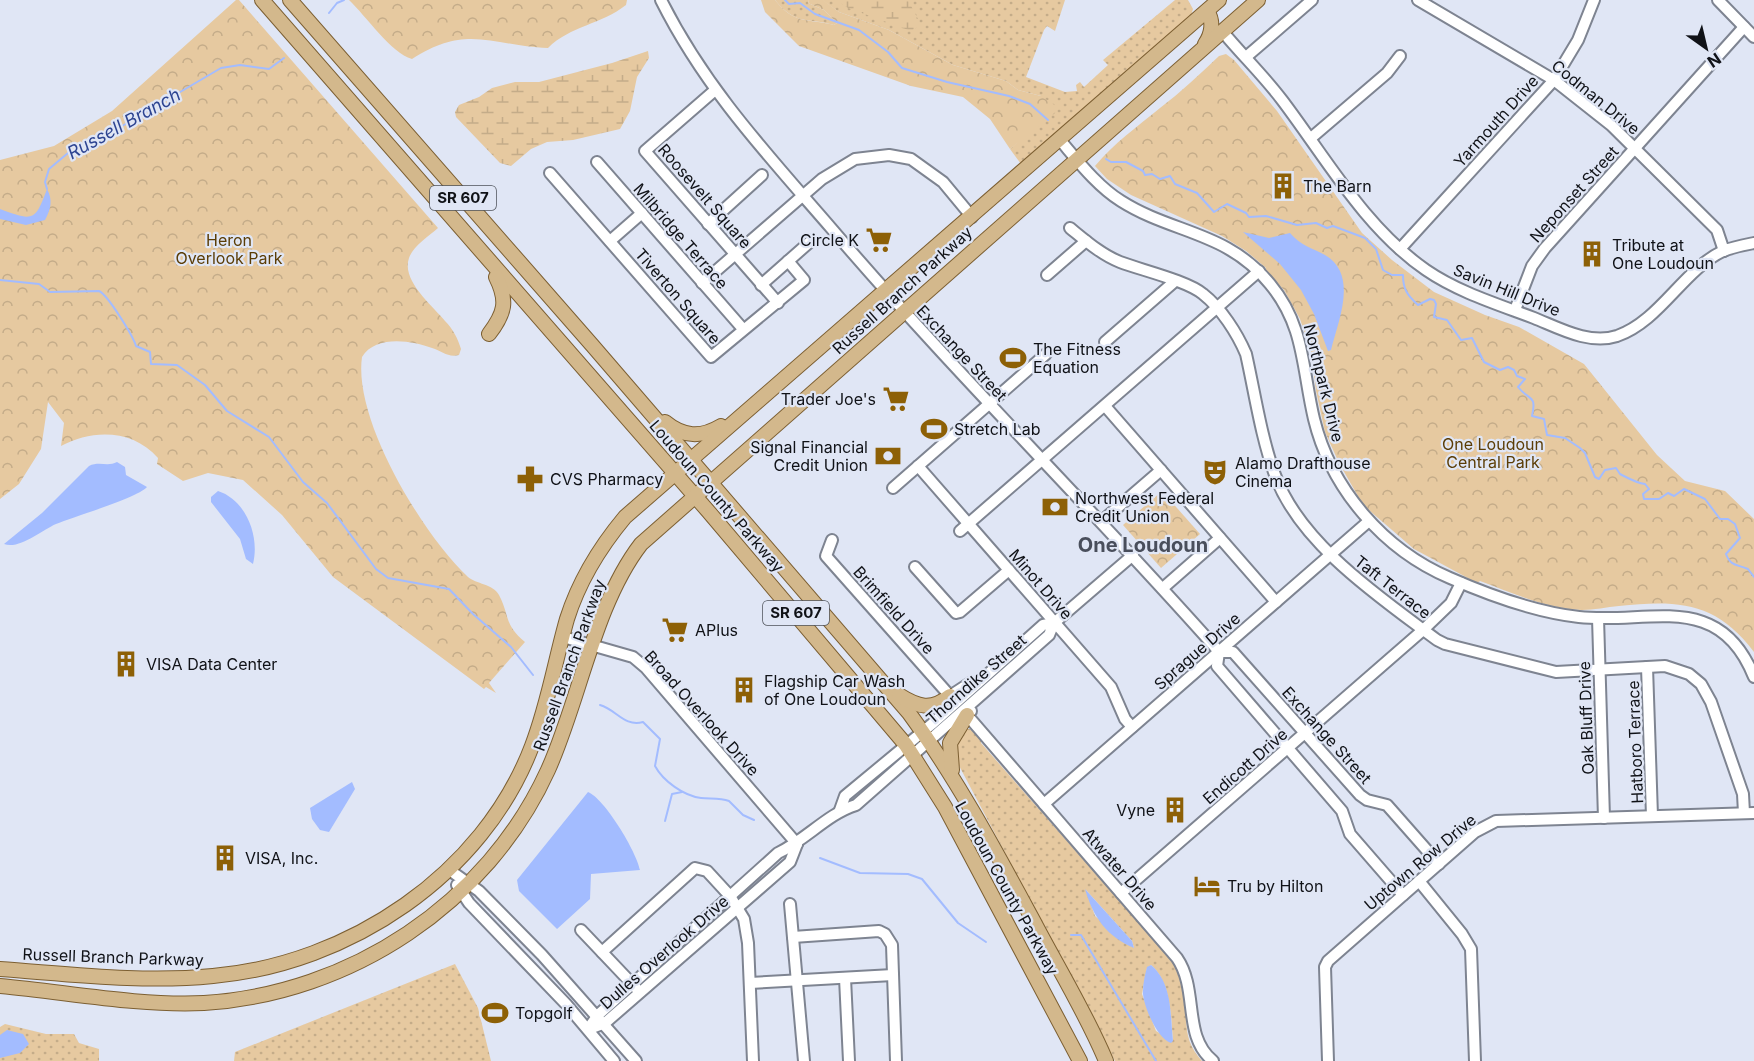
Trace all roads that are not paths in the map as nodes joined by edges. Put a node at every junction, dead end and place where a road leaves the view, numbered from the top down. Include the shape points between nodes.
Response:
1 (262, 0) edge
2 (290, 0) edge
3 (661, 0) edge
4 (1220, 0) edge
5 (1258, 0) edge
6 (1312, 0) edge
7 (1418, 0) edge
8 (1594, 0) edge
9 (1718, 0) edge
10 (1207, 11) junction
11 (1744, 27) junction
12 (1223, 32) junction
13 (1754, 37) edge
14 (1198, 53) junction
15 (1400, 56) dead end
16 (1246, 57) junction
17 (1554, 80) junction
18 (714, 91) junction
19 (1311, 138) junction
20 (1060, 140) junction
21 (1635, 149) junction
22 (1076, 159) junction
23 (597, 162) dead end
24 (550, 173) dead end
25 (762, 176) dead end
26 (803, 195) junction
27 (642, 213) junction
28 (972, 217) junction
29 (708, 224) junction
30 (1070, 228) dead end
31 (812, 240) dead end
32 (610, 241) junction
33 (1086, 241) junction
34 (1754, 243) edge
35 (1400, 249) junction
36 (1724, 251) junction
37 (735, 255) junction
38 (486, 259) junction
39 (788, 261) junction
40 (1259, 271) junction
41 (1047, 276) dead end
42 (1174, 282) junction
43 (702, 283) junction
44 (761, 285) junction
45 (886, 291) junction
46 (778, 303) junction
47 (1217, 309) junction
48 (1515, 310) junction
49 (903, 311) junction
50 (743, 329) junction
51 (489, 334) dead end
52 (1105, 342) dead end
53 (1046, 354) dead end
54 (637, 396) junction
55 (988, 404) junction
56 (754, 405) junction
57 (1105, 406) junction
58 (1044, 459) junction
59 (691, 460) junction
60 (918, 466) junction
61 (1161, 470) junction
62 (675, 473) junction
63 (710, 482) junction
64 (893, 488) dead end
65 (694, 495) junction
66 (1102, 520) junction
67 (1369, 520) junction
68 (965, 527) junction
69 (1220, 538) junction
70 (832, 540) dead end
71 (1331, 554) junction
72 (1132, 555) junction
73 (915, 567) dead end
74 (1009, 570) junction
75 (1461, 583) junction
76 (1163, 588) junction
77 (1276, 603) junction
78 (1598, 618) junction
79 (1054, 623) junction
80 (1423, 630) junction
81 (563, 637) junction
82 (593, 647) junction
83 (1219, 652) junction
84 (1647, 667) junction
85 (1600, 670) junction
86 (995, 675) junction
87 (1754, 676) edge
88 (887, 687) junction
89 (951, 696) junction
90 (967, 715) junction
91 (1132, 728) junction
92 (1305, 733) junction
93 (926, 736) junction
94 (1287, 749) junction
95 (910, 750) junction
96 (957, 783) junction
97 (1044, 804) junction
98 (1749, 813) edge
99 (1652, 816) junction
100 (1604, 818) junction
101 (797, 844) junction
102 (1439, 864) junction
103 (448, 869) junction
104 (1419, 881) junction
105 (465, 888) junction
106 (1121, 893) junction
107 (1403, 895) junction
108 (730, 896) junction
109 (790, 904) dead end
110 (738, 907) junction
111 (581, 930) dead end
112 (793, 937) junction
113 (602, 952) junction
114 (542, 955) junction
115 (529, 966) junction
116 (0, 969) edge
117 (892, 975) junction
118 (844, 978) junction
119 (797, 980) junction
120 (750, 983) junction
121 (0, 986) edge
122 (636, 988) junction
123 (601, 1019) junction
124 (588, 1029) junction
125 (614, 1061) edge
126 (636, 1061) edge
127 (753, 1061) edge
128 (804, 1061) edge
129 (849, 1061) edge
130 (896, 1061) edge
131 (1080, 1061) edge
132 (1106, 1061) edge
133 (1213, 1061) edge
134 (1328, 1061) edge
135 (1474, 1061) edge

1 - 38 main road, Loudoun County Parkway / SR 607
2 - 54 main road, Loudoun County Parkway / SR 607
3 - 18 street, Exchange Street
4 - 10 main road, Russell Branch Parkway
5 - 12 main road, Russell Branch Parkway
6 - 16 street
7 - 17 street, Codman Drive
8 - 17 street, Yarmouth Drive via 1578,40
9 - 11 street
10 - 14 main road via 1211,16 1210,36
10 - 20 main road, Russell Branch Parkway
11 - 13 street
11 - 21 street, Neponset Street
12 - 14 main road, Russell Branch Parkway
12 - 16 street, Savin Hill Drive
14 - 22 main road, Russell Branch Parkway
15 - 19 street via 1387,73
16 - 19 street, Savin Hill Drive
17 - 21 street, Codman Drive
17 - 35 street, Yarmouth Drive
18 - 26 street, Exchange Street
18 - 29 street, Roosevelt Square via 645,151
19 - 35 street, Savin Hill Drive via 1368,216
20 - 22 street, Northpark Drive
20 - 28 main road, Russell Branch Parkway
21 - 36 street, Codman Drive via 1717,230
21 - 48 street, Neponset Street via 1545,248 1532,266
22 - 40 street, Northpark Drive via 1119,200 1150,217 1226,246
22 - 49 main road, Russell Branch Parkway
23 - 27 street, Milbridge Terrace
24 - 32 street, Tiverton Square
25 - 29 street
26 - 28 street via 855,159 898,156 931,171
26 - 37 street
26 - 45 street, Exchange Street
27 - 32 street
27 - 43 street, Milbridge Terrace
28 - 45 main road, Russell Branch Parkway
29 - 37 street, Roosevelt Square
30 - 33 street, Taft Terrace
31 - 39 street
32 - 50 street, Tiverton Square via 711,357
33 - 41 street
33 - 42 street, Taft Terrace via 1117,261
34 - 36 street, Savin Hill Drive
35 - 48 street, Savin Hill Drive via 1445,282
36 - 48 street, Savin Hill Drive via 1637,324 1615,336 1574,334
37 - 43 street
37 - 44 street, Roosevelt Square
38 - 51 main road via 504,291 506,307
38 - 62 main road, Loudoun County Parkway / SR 607
39 - 44 street
39 - 46 street, Tiverton Square via 804,280
40 - 47 street
40 - 67 street, Northpark Drive via 1287,309 1299,336 1315,421 1327,456 1345,489
42 - 47 street, Taft Terrace via 1202,292
42 - 52 street
43 - 50 street, Milbridge Terrace
44 - 46 street, Roosevelt Square
45 - 49 street, Exchange Street
45 - 56 main road, Russell Branch Parkway
46 - 50 street, Tiverton Square
47 - 57 street
47 - 71 street, Taft Terrace via 1246,354 1275,476 1295,510
49 - 55 street, Exchange Street
49 - 63 main road, Russell Branch Parkway
53 - 55 street
54 - 56 main road via 674,429 692,435 714,430
54 - 59 main road, Loudoun County Parkway / SR 607
55 - 58 street, Exchange Street
55 - 60 street
56 - 59 main road, Russell Branch Parkway
57 - 58 street
57 - 61 street
58 - 66 street, Exchange Street
58 - 68 street
59 - 62 main road, Russell Branch Parkway
59 - 63 main road, Loudoun County Parkway / SR 607
60 - 64 street
60 - 68 street, Minot Drive
61 - 66 street
61 - 69 street
62 - 65 main road, Loudoun County Parkway / SR 607
62 - 81 main road, Russell Branch Parkway via 639,503 605,542 580,585
63 - 65 main road, Russell Branch Parkway
63 - 88 main road, Loudoun County Parkway / SR 607
65 - 82 main road, Russell Branch Parkway via 653,531 630,558 612,590
65 - 95 main road, Loudoun County Parkway / SR 607
66 - 72 street, Exchange Street
67 - 71 street, Sprague Drive
67 - 75 street, Northpark Drive via 1412,558
68 - 74 street, Minot Drive
69 - 76 street
69 - 77 street
70 - 89 street, Brimfield Drive via 826,556
71 - 77 street, Sprague Drive
71 - 80 street, Taft Terrace via 1358,582
72 - 76 street, Exchange Street
72 - 79 street, Thorndike Street
73 - 74 street via 956,613
74 - 79 street, Minot Drive
75 - 78 street, Northpark Drive via 1538,610
75 - 80 street, Endicott Drive via 1451,603
76 - 83 street, Exchange Street
77 - 83 street, Sprague Drive
78 - 85 street, Oak Bluff Drive
78 - 87 street, Northpark Drive via 1690,617 1710,625 1730,640
79 - 86 street, Thorndike Street via 1043,625
79 - 91 street, Minot Drive via 1111,687
80 - 85 street, Taft Terrace via 1445,644 1556,672
80 - 92 street, Endicott Drive
81 - 82 street, Broad Overlook Drive
81 - 103 main road, Russell Branch Parkway via 540,722 523,766 486,826
82 - 101 street, Broad Overlook Drive via 633,657 646,668
82 - 105 main road, Russell Branch Parkway via 567,724 534,798 505,842
83 - 91 street, Sprague Drive
83 - 92 street, Exchange Street via 1233,652
83 - 94 street, Exchange Street via 1216,666
84 - 85 street, Taft Terrace
84 - 98 street, Taft Terrace via 1680,669 1701,684 1711,702
84 - 99 street, Hatboro Terrace
85 - 100 street, Oak Bluff Drive
86 - 89 street
86 - 90 street
86 - 93 street, Thorndike Street
88 - 89 main road via 921,707 937,705
88 - 93 main road, Loudoun County Parkway / SR 607
90 - 96 main road via 950,743
90 - 97 street, Atwater Drive
91 - 97 street, Sprague Drive
92 - 94 street, Endicott Drive
92 - 102 street, Exchange Street via 1360,795 1387,805
93 - 95 street, Thorndike Street
93 - 96 main road, Loudoun County Parkway / SR 607
94 - 106 street, Endicott Drive
94 - 107 street, Exchange Street via 1342,811 1350,834
95 - 101 street, Dulles Overlook Drive via 845,796 840,810
95 - 131 main road, Loudoun County Parkway / SR 607 via 1035,972
96 - 132 main road, Loudoun County Parkway / SR 607
97 - 106 street, Atwater Drive
98 - 99 street, Uptown Row Drive
99 - 100 street, Uptown Row Drive
100 - 102 street, Uptown Row Drive via 1496,821 1474,832
101 - 108 street, Dulles Overlook Drive via 778,853
101 - 110 street, Dulles Overlook Drive via 790,862
102 - 104 street, Uptown Row Drive
103 - 105 street
103 - 116 main road, Russell Branch Parkway via 401,908 354,937 271,967 212,976 157,977
104 - 107 street, Uptown Row Drive
104 - 135 street via 1471,949
105 - 114 street
105 - 115 street
105 - 121 main road, Russell Branch Parkway via 386,948 328,976 271,992 206,1003 180,1003
106 - 133 street, Atwater Drive via 1182,966 1192,998 1194,1032 1199,1046
107 - 134 street, Uptown Row Drive via 1328,961
108 - 110 street
108 - 113 street via 707,871 695,868
108 - 122 street, Dulles Overlook Drive
109 - 112 street
110 - 120 street via 747,929
110 - 122 street, Dulles Overlook Drive
111 - 113 street
112 - 117 street via 883,932 891,945
112 - 119 street
113 - 122 street
114 - 115 street
114 - 123 street
115 - 124 street
117 - 118 street
117 - 130 street
118 - 119 street
118 - 129 street
119 - 120 street
119 - 128 street
120 - 127 street
122 - 123 street, Dulles Overlook Drive
123 - 124 street, Dulles Overlook Drive
123 - 126 street
124 - 125 street

